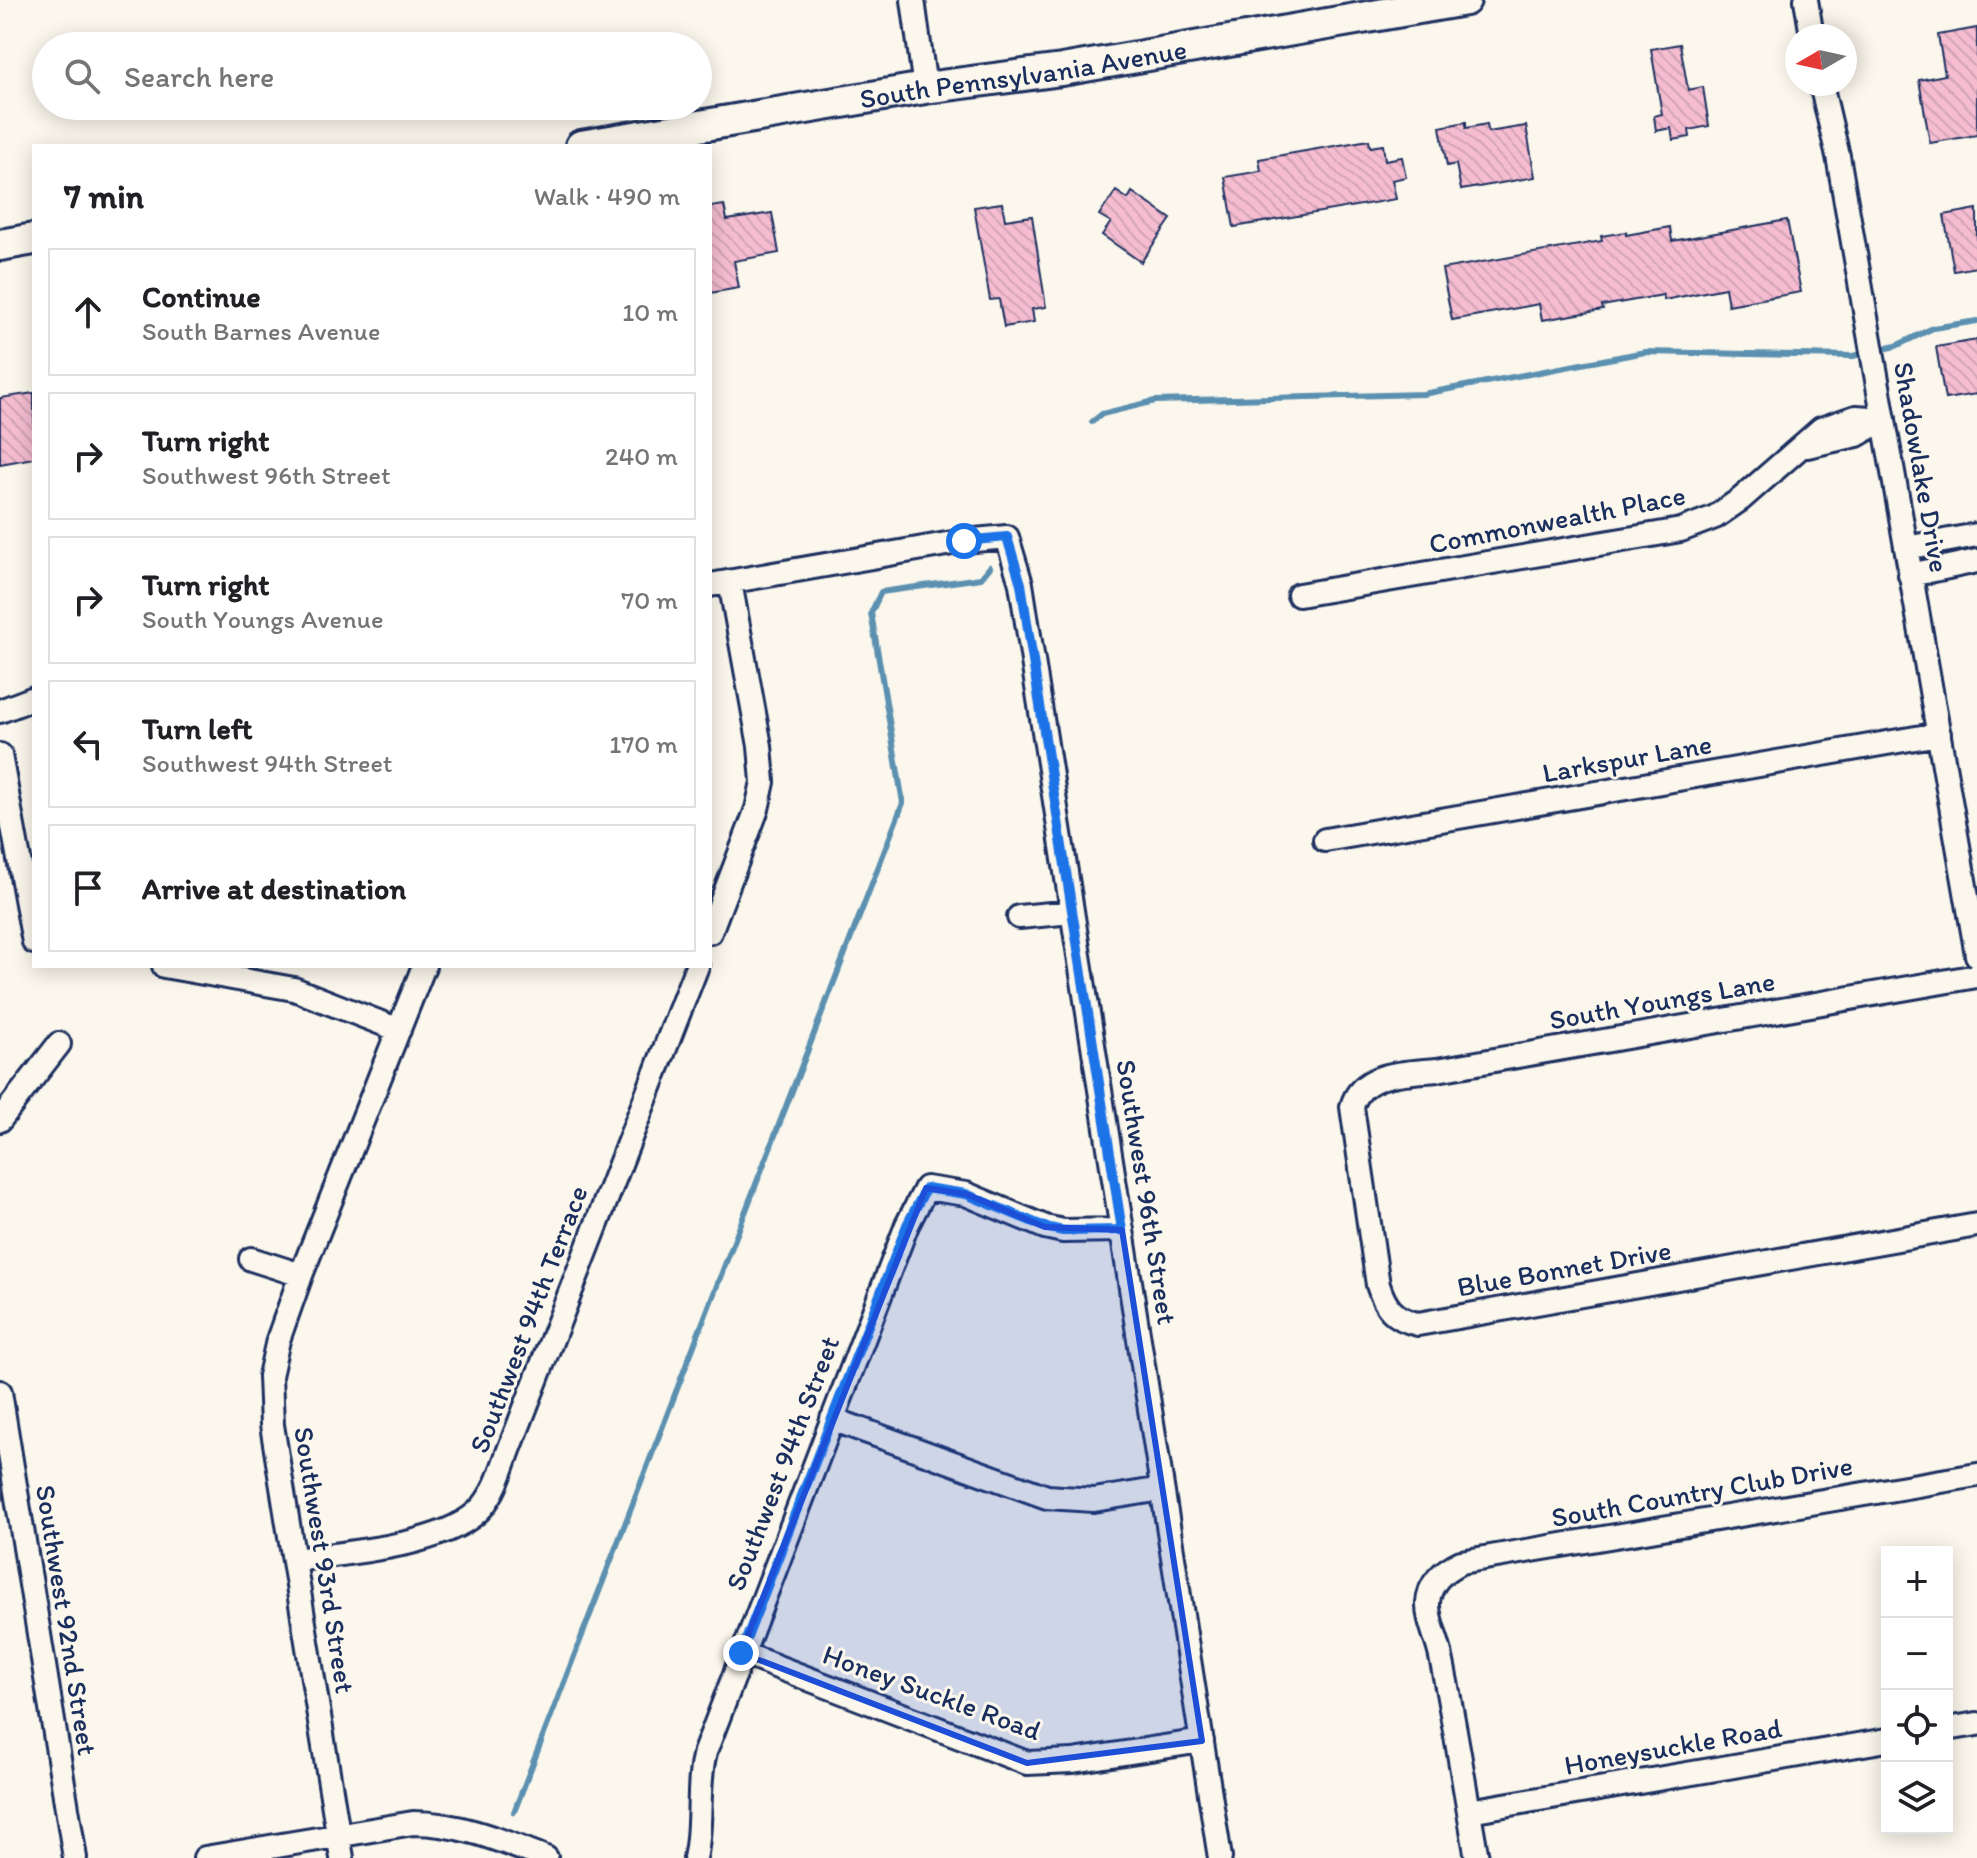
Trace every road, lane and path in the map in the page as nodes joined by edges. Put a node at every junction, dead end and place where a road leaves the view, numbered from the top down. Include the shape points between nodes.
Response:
1 (913, 0) edge
2 (1465, 0) edge
3 (1806, 0) edge
4 (1810, 24) edge
5 (925, 88) junction
6 (1824, 96) edge
7 (593, 144) edge
8 (32, 239) edge
9 (0, 245) edge
10 (1884, 419) junction
11 (1977, 535) edge
12 (1906, 548) junction
13 (1977, 561) edge
14 (1910, 575) junction
15 (720, 583) edge
16 (1299, 595) dead end
17 (32, 699) edge
18 (0, 711) edge
19 (1939, 734) junction
20 (0, 755) edge
21 (1325, 840) dead end
22 (1072, 912) junction
23 (1019, 917) dead end
24 (712, 927) edge
25 (32, 931) edge
26 (1977, 955) edge
27 (175, 968) edge
28 (423, 968) edge
29 (696, 968) edge
30 (1977, 976) edge
31 (399, 1030) junction
32 (59, 1044) dead end
33 (1361, 1090) joint
34 (0, 1120) edge
35 (1977, 1225) edge
36 (1122, 1230) junction
37 (251, 1259) dead end
38 (301, 1275) junction
39 (0, 1392) edge
40 (832, 1419) junction
41 (1977, 1475) edge
42 (1162, 1489) junction
43 (295, 1560) junction
44 (741, 1653) junction
45 (1977, 1724) edge
46 (1953, 1728) edge
47 (1202, 1741) junction
48 (1881, 1741) edge
49 (1469, 1811) junction
50 (340, 1847) edge
51 (75, 1858) edge
52 (205, 1858) edge
53 (546, 1858) edge
54 (695, 1858) edge
55 (1220, 1858) edge
56 (1477, 1858) edge

1 - 5 street
2 - 5 main road, South Pennsylvania Avenue via 1062,70
3 - 4 street
5 - 7 main road, South Pennsylvania Avenue
6 - 10 street, Shadowlake Drive
8 - 9 main road
10 - 12 street, Shadowlake Drive
10 - 16 street, Commonwealth Place via 1856,417 1821,429 1728,509 1681,530
11 - 12 street
12 - 14 street, Shadowlake Drive
13 - 14 street
14 - 19 street, Shadowlake Drive
15 - 22 street, Southwest 96th Street via 1007,537 1021,584
15 - 24 street via 760,746 763,782
17 - 18 street
19 - 21 street, Larkspur Lane
19 - 26 street, Shadowlake Drive
20 - 25 street
22 - 23 street
22 - 36 street, Southwest 96th Street
27 - 31 street via 294,989
28 - 31 street, Southwest 93rd Street
29 - 43 street, Southwest 94th Terrace via 484,1505 455,1529 432,1537
30 - 33 street, South Youngs Lane via 1389,1076
31 - 38 street, Southwest 93rd Street
32 - 34 street
33 - 35 street, Blue Bonnet Drive via 1352,1118 1378,1285 1390,1311 1418,1324
36 - 40 street, Southwest 94th Street via 1063,1231 966,1194 926,1188
36 - 42 street, Southwest 96th Street
37 - 38 street
38 - 43 street, Southwest 93rd Street via 270,1376 272,1425
39 - 51 street, Southwest 92nd Street
40 - 42 street via 1047,1497 1094,1500
40 - 44 street, Southwest 94th Street
41 - 49 street, South Country Club Drive via 1461,1562 1441,1574 1428,1605
42 - 47 street, Southwest 96th Street
43 - 50 street, Southwest 93rd Street
44 - 47 street, Honey Suckle Road via 1027,1763
44 - 54 street, Southwest 94th Street via 701,1769
45 - 46 street
47 - 55 street, Southwest 96th Street
48 - 49 street, Honeysuckle Road
49 - 56 street
50 - 52 street
50 - 53 street via 384,1826 433,1823

